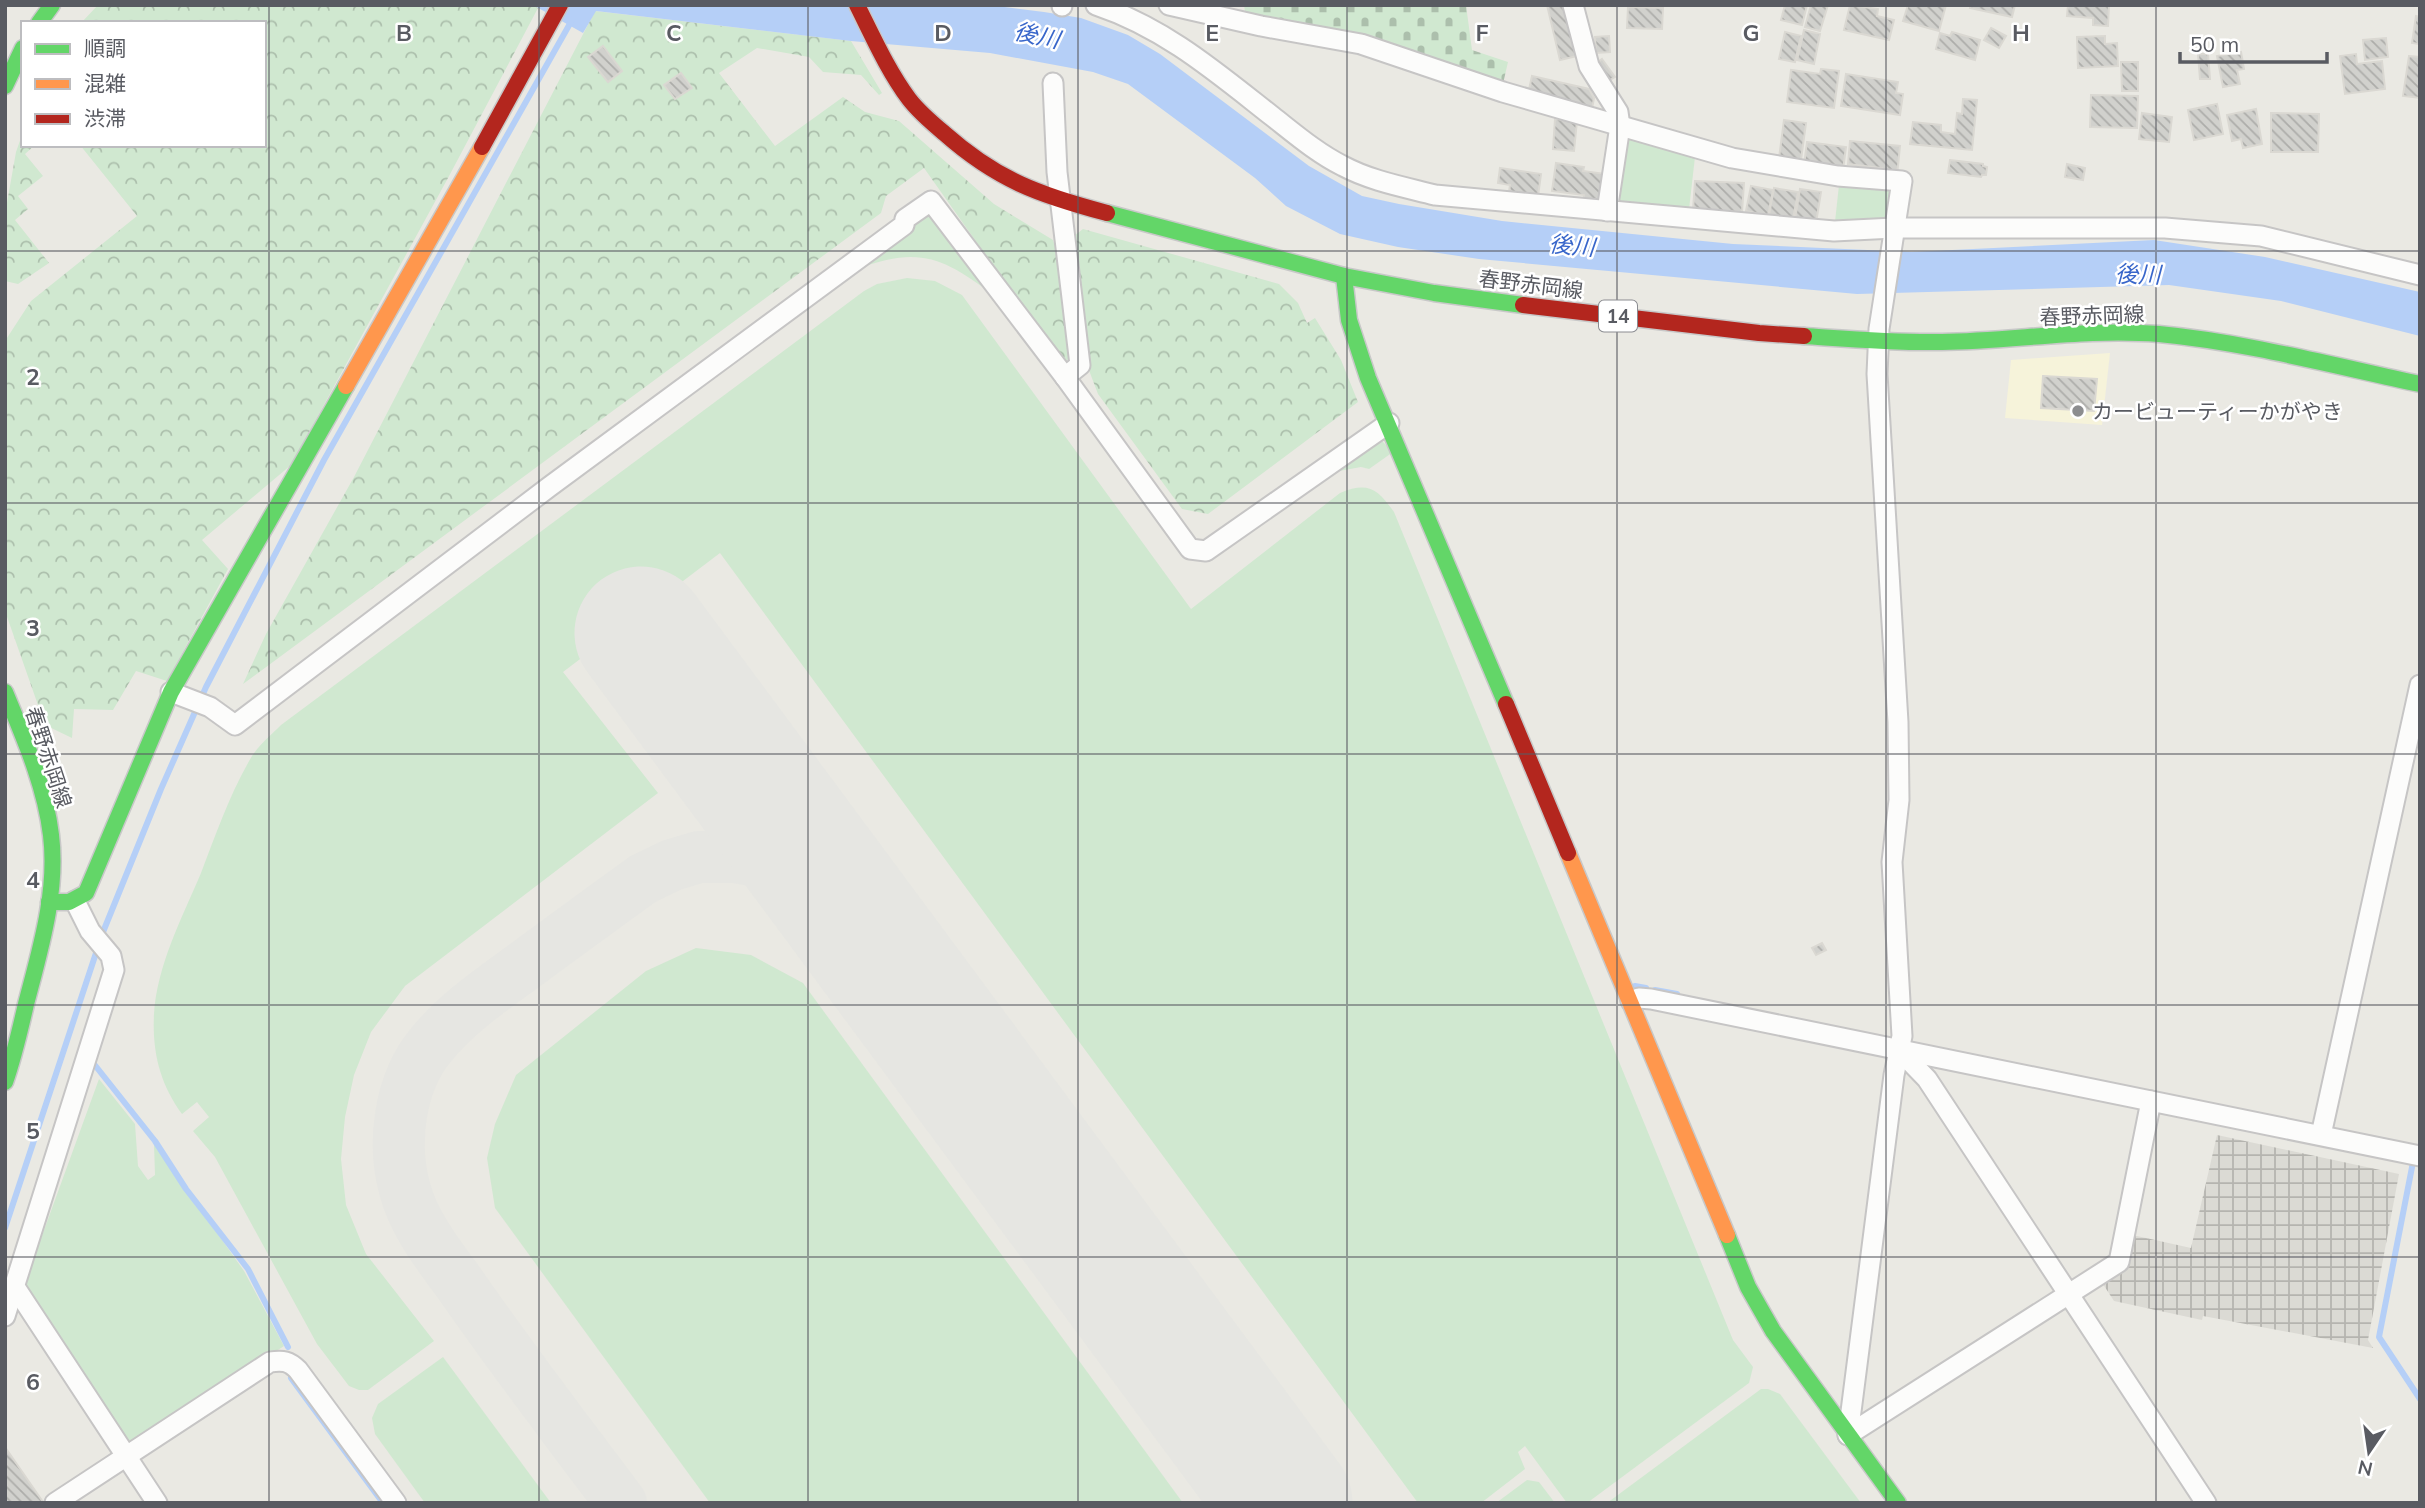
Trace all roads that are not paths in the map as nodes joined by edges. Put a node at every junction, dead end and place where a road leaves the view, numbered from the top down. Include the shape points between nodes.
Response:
1 (52, 5) edge
2 (561, 5) edge
3 (857, 5) edge
4 (1096, 5) edge
5 (1157, 5) edge
6 (1169, 5) edge
7 (1573, 5) edge
8 (40, 21) edge
9 (1150, 27) junction
10 (21, 52) edge
11 (1053, 83) dead end
12 (5, 86) edge
13 (1620, 126) junction
14 (1061, 201) junction
15 (1607, 211) junction
16 (1894, 228) junction
17 (2420, 275) edge
18 (1344, 276) junction
19 (1878, 341) junction
20 (1065, 377) junction
21 (2420, 384) edge
22 (1389, 423) junction
23 (2420, 685) edge
24 (5, 692) edge
25 (177, 694) junction
26 (75, 901) junction
27 (49, 902) junction
28 (1630, 1001) junction
29 (1899, 1050) junction
30 (7, 1071) edge
31 (2151, 1101) junction
32 (2321, 1135) junction
33 (2420, 1156) edge
34 (15, 1287) junction
35 (2068, 1293) junction
36 (5, 1315) edge
37 (1848, 1435) junction
38 (127, 1457) junction
39 (55, 1503) edge
40 (157, 1503) edge
41 (396, 1503) edge
42 (1898, 1503) edge
43 (2207, 1503) edge

1 - 8 street
2 - 25 street
3 - 14 street, 春野赤岡線 / 14 via 909,99 956,144 1018,185
4 - 9 street
5 - 9 street
6 - 13 street via 1362,44
7 - 13 street via 1589,66 1618,112
9 - 15 street via 1190,52 1303,140 1343,166 1382,182 1435,195
10 - 12 street
11 - 14 street
13 - 15 street
13 - 16 street via 1732,158 1838,176 1902,181
14 - 18 street, 春野赤岡線 / 14
14 - 20 street via 1080,366
15 - 16 street via 1834,231
16 - 17 street via 2165,228 2261,236
16 - 19 street
18 - 19 street, 春野赤岡線 / 14 via 1505,303 1759,333
18 - 22 street via 1349,320
19 - 21 street, 春野赤岡線 / 14 via 2158,334
19 - 29 street via 1898,722 1899,800 1892,862 1902,1036
20 - 22 street via 1190,549 1206,551
20 - 25 street via 931,201 235,725 210,707
22 - 28 street
23 - 32 street
24 - 27 street, 春野赤岡線 via 29,747 46,806 51,837
25 - 26 street via 86,893
26 - 27 street
26 - 34 street via 90,931 111,956 114,970
27 - 30 street, 春野赤岡線
28 - 29 street via 1651,999
28 - 37 street via 1748,1287 1773,1331
29 - 31 street
29 - 35 street via 1927,1079
29 - 37 street
31 - 32 street
31 - 35 street via 2119,1262
32 - 33 street
34 - 36 street
34 - 38 street
35 - 37 street
35 - 43 street
37 - 42 street
38 - 39 street
38 - 40 street
38 - 41 street via 270,1362 281,1360 298,1370

